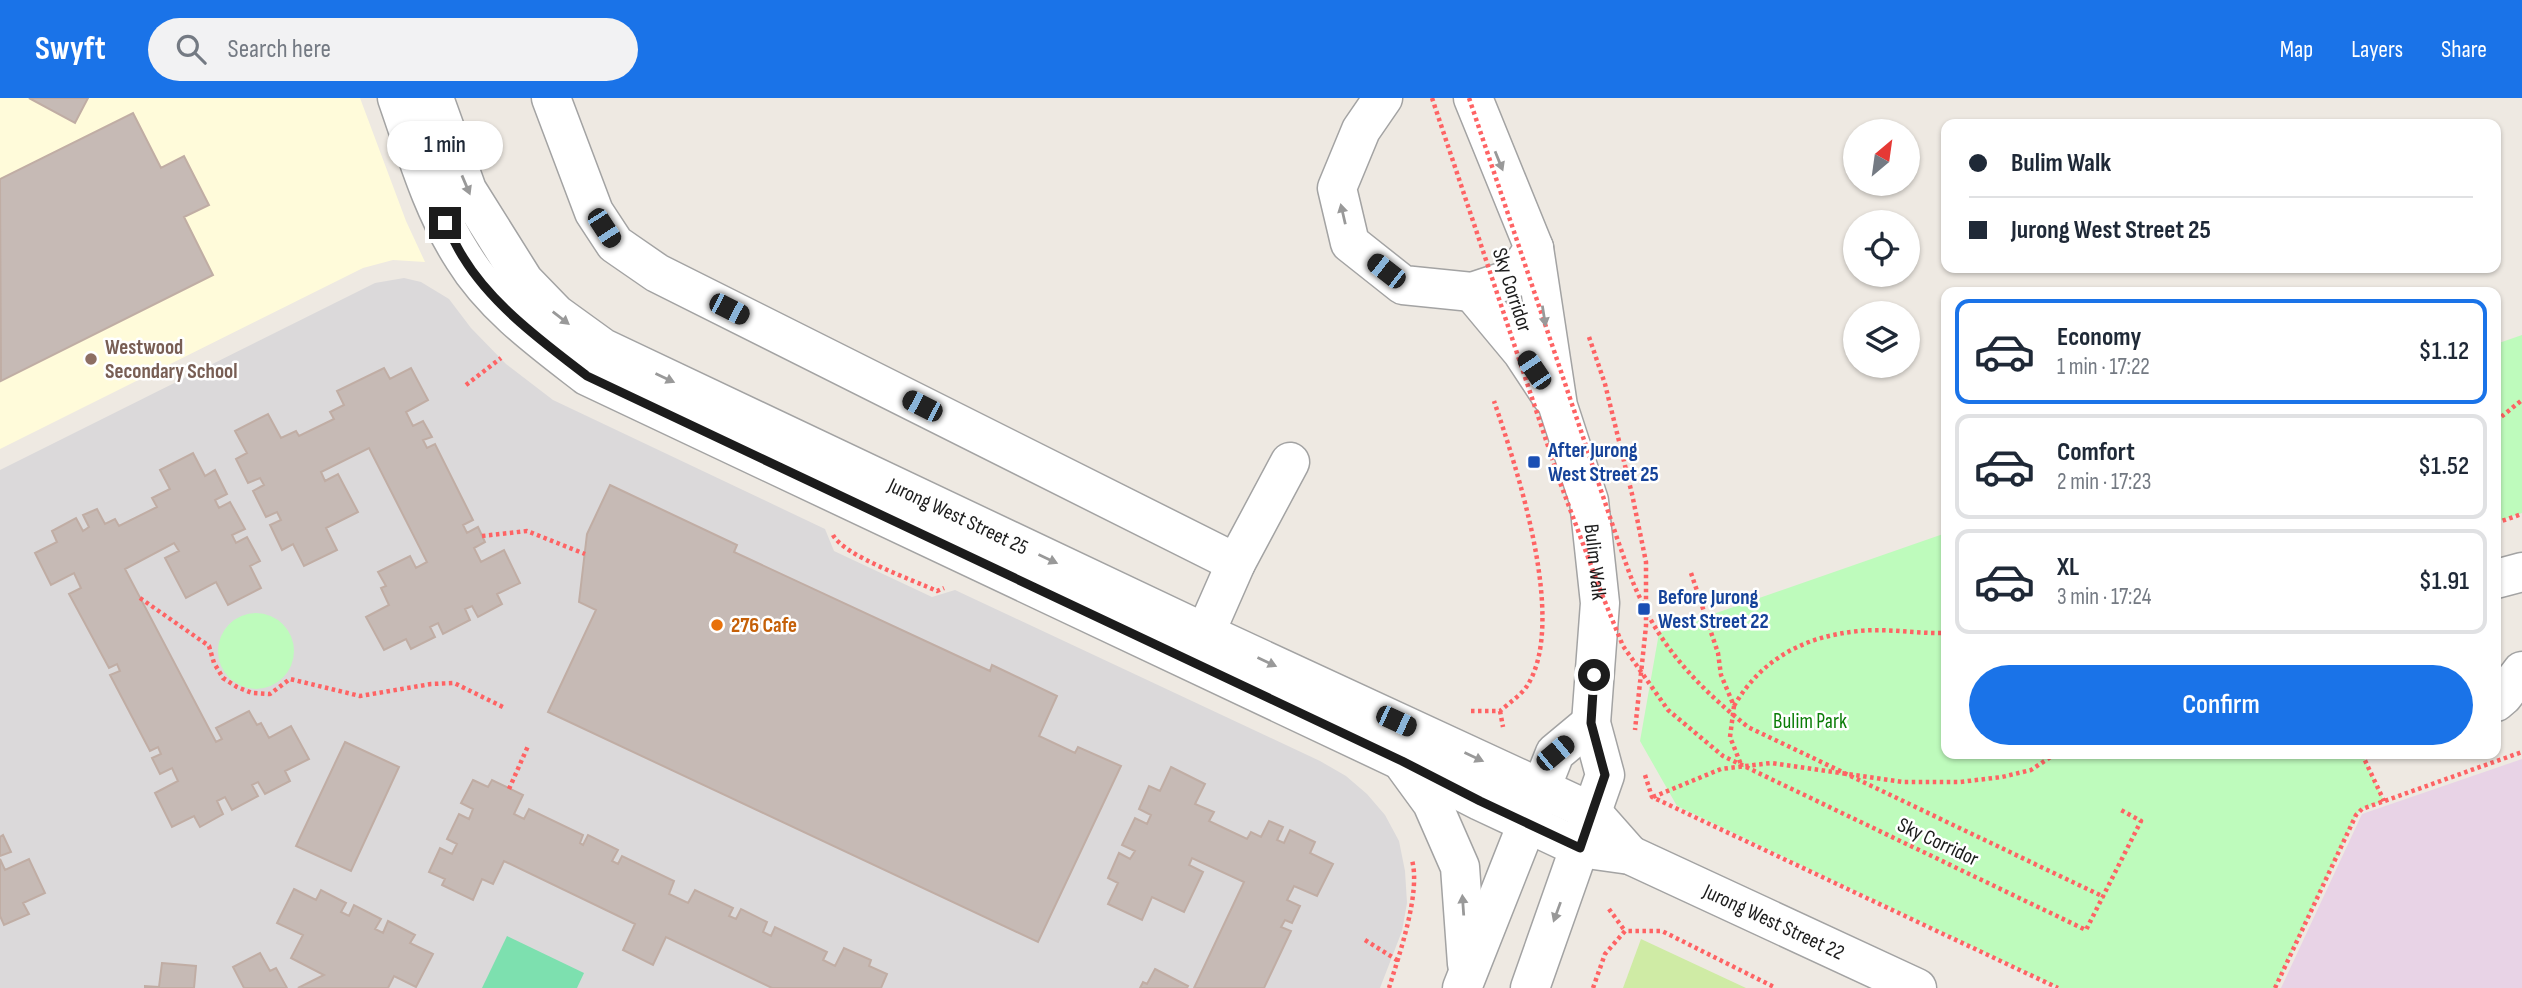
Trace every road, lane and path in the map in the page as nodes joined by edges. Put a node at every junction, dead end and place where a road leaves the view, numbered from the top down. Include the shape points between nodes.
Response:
1 (397, 98) edge
2 (435, 98) edge
3 (551, 98) edge
4 (1383, 98) edge
5 (1432, 98) edge
6 (1471, 98) edge
7 (1534, 248) junction
8 (1472, 292) junction
9 (505, 355) dead end
10 (466, 385) dead end
11 (2522, 400) edge
12 (1558, 406) junction
13 (2501, 417) edge
14 (1290, 462) dead end
15 (2522, 514) edge
16 (2501, 521) edge
17 (482, 536) dead end
18 (585, 554) dead end
19 (1236, 563) junction
20 (2522, 572) edge
21 (1691, 573) dead end
22 (2501, 578) edge
23 (140, 598) dead end
24 (1941, 633) edge
25 (1199, 648) junction
26 (2522, 671) edge
27 (2501, 698) edge
28 (1734, 706) junction
29 (505, 708) dead end
30 (1500, 711) dead end
31 (1591, 723) junction
32 (1504, 728) dead end
33 (528, 746) dead end
34 (2522, 752) edge
35 (2047, 759) edge
36 (2364, 759) edge
37 (1402, 761) junction
38 (1742, 766) junction
39 (1542, 788) junction
40 (509, 789) dead end
41 (2384, 801) junction
42 (2121, 810) dead end
43 (1592, 812) junction
44 (1528, 824) junction
45 (1580, 848) junction
46 (1630, 855) junction
47 (2104, 897) junction
48 (1609, 909) dead end
49 (1625, 931) junction
50 (1365, 940) dead end
51 (1397, 960) dead end
52 (1465, 981) edge
53 (1530, 988) edge
54 (1593, 988) edge
55 (1776, 988) edge
56 (1917, 988) edge
57 (2058, 988) edge
58 (2276, 988) edge

1 - 25 street, Jurong West Street 25 via 436,206 463,258 519,320 587,376
2 -> 25 street, Jurong West Street 25 via 467,190 524,281 556,314 603,348
3 - 19 street via 594,212 625,251 669,279
8 -> 4 street via 1404,285 1350,243 1337,188 1361,130
5 - 47 path, Sky Corridor, bridge via 1601,592 1623,646 1668,710 1723,756 2086,930
6 -> 7 street, Bulim Walk
6 - 47 path, Sky Corridor, bridge via 1631,575 1658,634 1689,675 1748,727
7 - 8 street via 1514,278
7 -> 12 street, Bulim Walk
8 - 12 street, Bulim Walk via 1522,352
9 - 10 path
11 - 13 path
12 - 31 street, Bulim Walk via 1589,501 1600,603
14 - 19 street
15 - 16 path
17 - 18 path via 527,531
19 - 25 street
20 - 22 street
21 - 28 path
23 - 29 path via 208,646 223,678 252,693 270,694 290,679 360,696 454,683
24 - 28 path via 1859,631 1816,639 1781,654 1746,685
25 - 37 street, Jurong West Street 25
25 -> 39 street, Jurong West Street 25
26 - 27 street
28 - 38 path via 1730,737
30 - 32 path
31 - 39 street via 1555,753
31 - 43 street, Bulim Walk via 1605,775
33 - 40 path
34 - 41 path
35 - 38 path via 2031,770 1960,782 1903,782 1771,762
36 - 41 path
37 - 44 street, Jurong West Street 25
52 -> 37 street via 1460,867 1432,803
38 - 57 path via 1721,769 1652,797
39 - 43 street, Jurong West Street 25
39 - 44 street
41 - 58 path via 2356,815
42 - 47 path, Sky Corridor, bridge via 2141,821
43 - 45 street, Bulim Walk
43 - 46 street, Jurong West Street 22
44 - 45 street, Jurong West Street 25
44 - 52 street
45 - 46 street, Jurong West Street 22
45 -> 53 street, Bulim Walk
46 - 56 street, Jurong West Street 22
48 - 49 path
49 - 54 path via 1605,954
49 - 55 path via 1662,931
50 - 51 path

